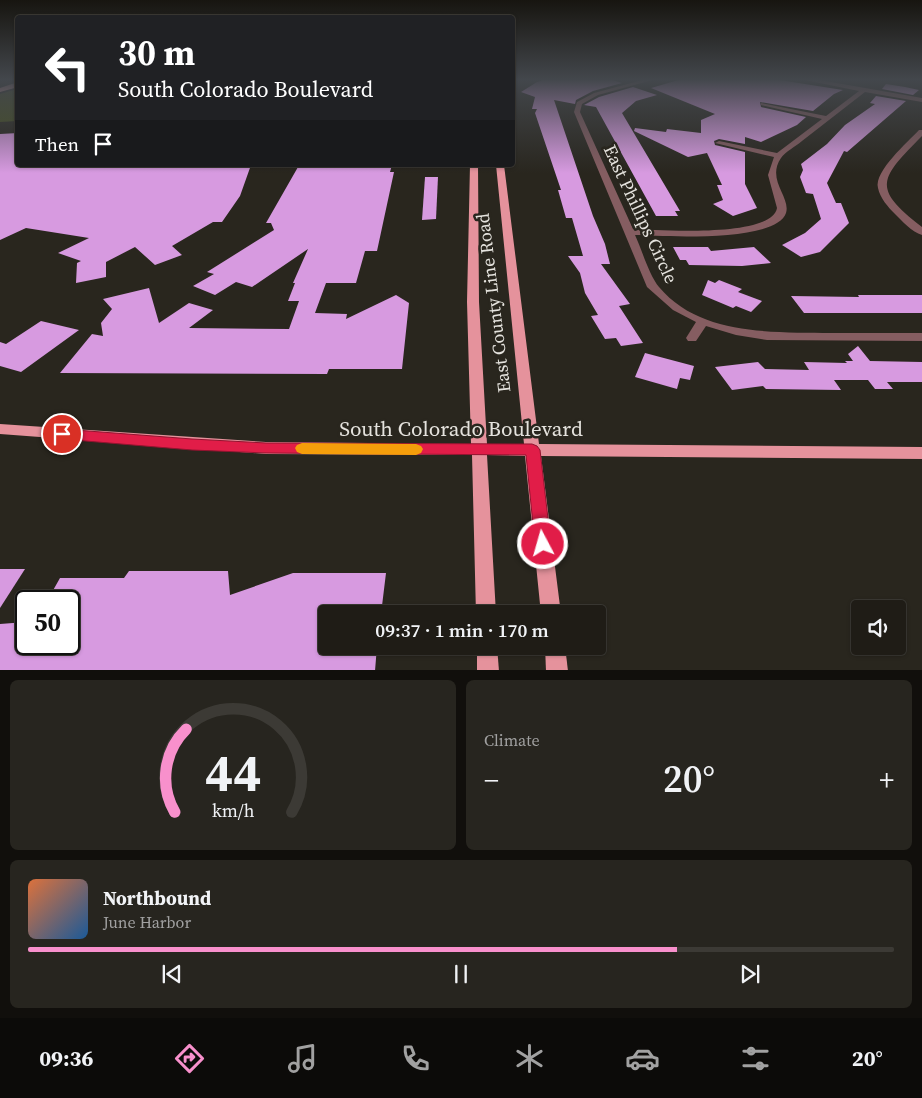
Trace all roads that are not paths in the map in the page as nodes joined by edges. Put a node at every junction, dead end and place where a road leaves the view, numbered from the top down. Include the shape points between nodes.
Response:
1 (577, 110) edge
2 (791, 110) edge
3 (836, 110) edge
4 (826, 118) junction
5 (922, 132) edge
6 (719, 143) dead end
7 (778, 156) junction
8 (474, 167) edge
9 (500, 167) edge
10 (628, 232) junction
11 (922, 232) edge
12 (702, 321) junction
13 (922, 337) edge
14 (692, 338) dead end
15 (0, 429) edge
16 (479, 449) junction
17 (532, 450) junction
18 (922, 453) edge
19 (486, 605) edge
20 (550, 605) edge
21 (487, 655) edge
22 (556, 655) edge
23 (488, 670) edge
24 (557, 670) edge

1 - 10 street, East Phillips Circle
2 - 4 street
3 - 4 street
4 - 7 street
5 - 11 street via 886,172 882,181 886,197 893,207
6 - 7 street
7 - 10 street via 771,180 782,212 770,224 734,232
8 - 16 main road, East County Line Road via 473,302
9 - 17 main road, East County Line Road
10 - 12 street, East Phillips Circle via 653,286 676,308
12 - 13 street, East Phillips Circle via 746,334 767,336
12 - 14 street
15 - 16 main road, South Colorado Boulevard via 266,448
16 - 17 main road, South Colorado Boulevard
16 - 19 main road, East County Line Road
17 - 18 main road, South Colorado Boulevard
17 - 20 main road, East County Line Road
21 - 23 main road
22 - 24 main road

